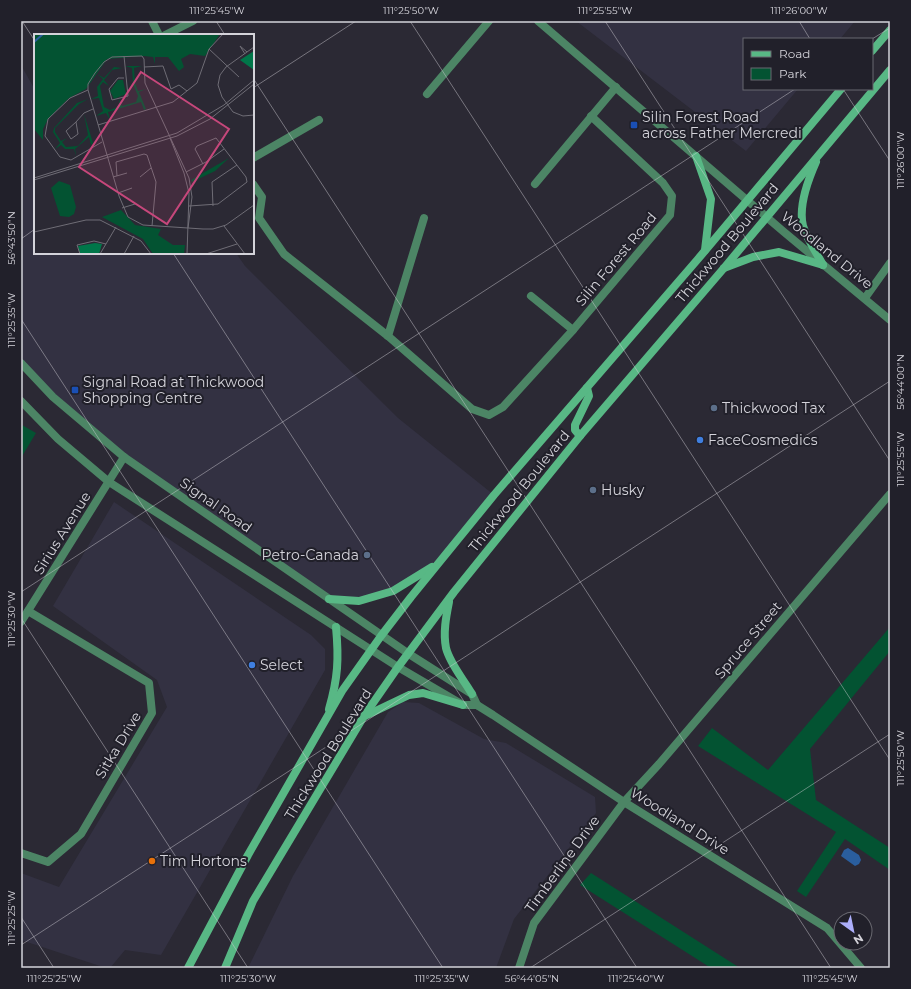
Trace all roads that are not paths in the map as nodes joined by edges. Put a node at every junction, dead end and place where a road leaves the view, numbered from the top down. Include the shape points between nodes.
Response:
1 (152, 21) edge
2 (193, 21) edge
3 (489, 21) edge
4 (538, 21) edge
5 (890, 30) edge
6 (158, 34) edge
7 (167, 34) edge
8 (873, 50) edge
9 (890, 70) edge
10 (616, 87) junction
11 (840, 90) edge
12 (428, 94) dead end
13 (591, 116) junction
14 (319, 120) dead end
15 (696, 156) junction
16 (818, 156) junction
17 (254, 157) edge
18 (534, 184) dead end
19 (254, 185) edge
20 (748, 200) junction
21 (766, 217) junction
22 (424, 218) dead end
23 (705, 250) junction
24 (890, 263) edge
25 (823, 265) junction
26 (724, 268) junction
27 (531, 296) dead end
28 (865, 298) junction
29 (890, 320) edge
30 (573, 330) junction
31 (388, 336) junction
32 (21, 363) edge
33 (587, 388) junction
34 (21, 401) edge
35 (580, 436) junction
36 (124, 457) junction
37 (109, 482) junction
38 (890, 494) edge
39 (438, 563) junction
40 (329, 599) junction
41 (449, 601) junction
42 (28, 611) junction
43 (21, 622) edge
44 (336, 627) junction
45 (381, 636) junction
46 (371, 650) junction
47 (408, 654) junction
48 (398, 667) junction
49 (472, 694) junction
50 (463, 705) junction
51 (476, 705) junction
52 (364, 716) junction
53 (325, 721) junction
54 (624, 802) junction
55 (21, 853) edge
56 (188, 968) edge
57 (225, 968) edge
58 (519, 968) edge
59 (860, 968) edge

1 - 6 street
2 - 7 street
3 - 12 street
4 - 10 street
5 - 8 main road
9 - 16 main road, Thickwood Boulevard
10 - 13 street
10 - 15 street
11 - 20 main road, Thickwood Boulevard
13 - 18 street
13 - 30 street, Silin Forest Road via 663,183 672,196 670,215
14 - 17 street
15 - 20 street
15 - 23 main road via 711,199
16 - 21 main road, Thickwood Boulevard
16 - 25 main road via 805,191 802,217 807,235
19 - 31 street, Silin Forest Road via 262,197 259,218 284,254
20 - 21 street, Woodland Drive
20 - 23 main road, Thickwood Boulevard
21 - 25 street, Woodland Drive
21 - 26 main road, Thickwood Boulevard
22 - 31 street
23 - 33 main road, Thickwood Boulevard
24 - 28 street
25 - 26 main road via 779,252 753,257
25 - 28 street, Woodland Drive
26 - 35 main road, Thickwood Boulevard
27 - 30 street
28 - 29 street, Woodland Drive
30 - 31 street, Silin Forest Road via 503,407 489,415 472,409
32 - 36 street, Signal Road via 53,397
33 - 35 main road via 589,396 575,425 575,430
33 - 39 main road, Thickwood Boulevard
34 - 37 street via 58,439
35 - 41 main road, Thickwood Boulevard
36 - 37 street, Sirius Avenue
36 - 40 street, Signal Road
37 - 42 street, Sirius Avenue
37 - 44 street
38 - 54 street, Spruce Street
39 - 40 main road via 393,591 359,601
39 - 45 main road, Thickwood Boulevard
40 - 45 street, Signal Road
41 - 47 main road, Thickwood Boulevard
41 - 49 main road via 445,627 446,648
42 - 43 street, Sirius Avenue
42 - 55 street, Sitka Drive via 149,683 152,713 80,834 48,862
44 - 46 street
44 - 53 main road via 336,682
45 - 46 main road, Thickwood Boulevard
45 - 47 street, Signal Road
46 - 48 street
46 - 53 main road, Thickwood Boulevard via 342,691
47 - 48 main road, Thickwood Boulevard
47 - 49 street
48 - 50 street
48 - 52 main road, Thickwood Boulevard
49 - 51 street
50 - 51 street
50 - 52 main road via 423,693 409,694
51 - 54 street, Woodland Drive
52 - 57 main road, Thickwood Boulevard via 254,901
53 - 56 main road, Thickwood Boulevard via 248,855
54 - 58 street, Timberline Drive via 534,923
54 - 59 street, Woodland Drive via 827,928

